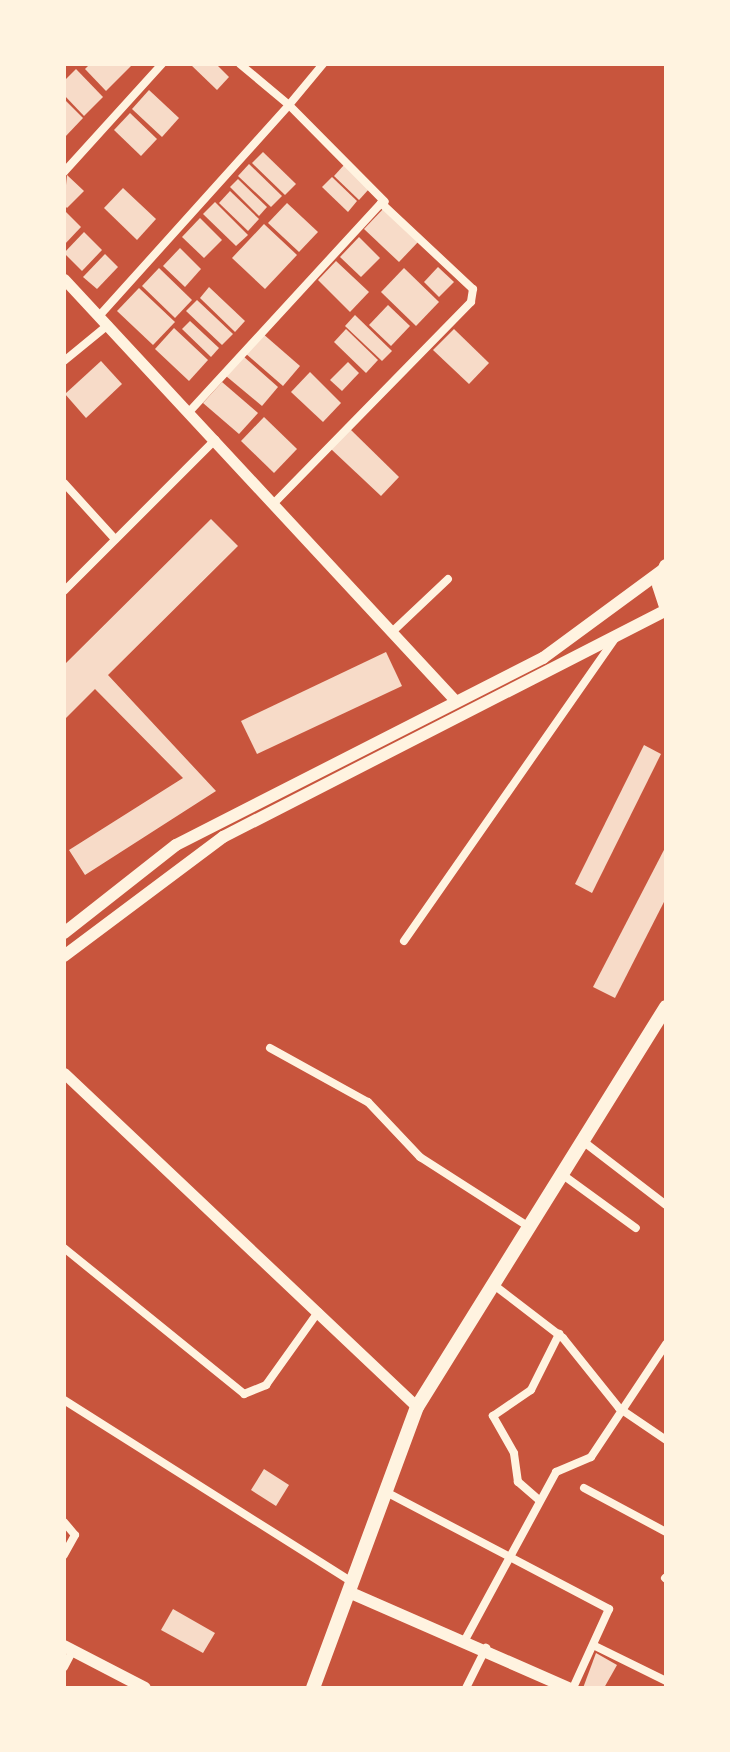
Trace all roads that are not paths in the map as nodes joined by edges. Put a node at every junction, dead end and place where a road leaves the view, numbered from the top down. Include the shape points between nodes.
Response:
1 (162, 64) edge
2 (240, 64) edge
3 (323, 64) edge
4 (289, 105) junction
5 (64, 172) edge
6 (385, 203) junction
7 (64, 279) edge
8 (104, 320) junction
9 (64, 361) edge
10 (189, 412) junction
11 (215, 440) junction
12 (64, 483) edge
13 (274, 503) junction
14 (115, 539) junction
15 (665, 568) edge
16 (448, 579) dead end
17 (64, 591) edge
18 (666, 609) edge
19 (623, 627) junction
20 (392, 632) junction
21 (453, 698) junction
22 (272, 792) junction
23 (276, 809) junction
24 (64, 933) edge
25 (404, 941) dead end
26 (64, 956) edge
27 (666, 1007) edge
28 (270, 1048) dead end
29 (64, 1073) edge
30 (584, 1142) junction
31 (563, 1175) junction
32 (666, 1205) edge
33 (530, 1227) junction
34 (636, 1228) dead end
35 (64, 1248) edge
36 (494, 1285) junction
37 (318, 1312) junction
38 (559, 1334) junction
39 (666, 1344) edge
40 (64, 1400) edge
41 (417, 1407) junction
42 (619, 1408) junction
43 (666, 1440) edge
44 (584, 1488) dead end
45 (386, 1492) junction
46 (539, 1500) junction
47 (64, 1522) edge
48 (666, 1532) edge
49 (64, 1555) edge
50 (509, 1555) junction
51 (352, 1588) junction
52 (466, 1638) junction
53 (595, 1646) junction
54 (68, 1648) edge
55 (486, 1648) junction
56 (64, 1667) edge
57 (666, 1681) edge
58 (140, 1687) edge
59 (313, 1688) edge
60 (466, 1688) edge
61 (571, 1688) edge

1 - 5 street
2 - 4 street
3 - 4 street
4 - 6 street
4 - 8 street
6 - 10 street
6 - 13 street via 474,297
7 - 8 street
8 - 9 street
8 - 10 street
10 - 11 street
11 - 13 street
11 - 14 street
12 - 14 street
13 - 20 street
14 - 17 street
15 - 18 main road via 659,585
15 - 21 main road via 543,658
16 - 20 street
18 - 19 main road
19 - 23 main road
19 - 25 street
20 - 21 street
21 - 22 main road
22 - 23 main road
22 - 24 main road via 176,845
23 - 26 main road via 223,837
27 - 30 main road
28 - 33 street via 368,1102 420,1157
29 - 37 street
30 - 31 main road
30 - 32 street
31 - 33 main road
31 - 34 street
33 - 36 main road
35 - 37 street via 244,1394 266,1385
36 - 38 street
36 - 41 main road
37 - 41 street
38 - 42 street
38 - 46 street via 531,1390 493,1416 514,1453 518,1482
39 - 42 street
40 - 51 street
41 - 45 main road
42 - 43 street
42 - 46 street via 591,1457 560,1469
44 - 48 street
45 - 50 street
45 - 51 main road
46 - 50 street
47 - 49 street via 75,1535
50 - 52 street
50 - 53 street via 609,1609
51 - 52 main road
51 - 59 main road
52 - 55 main road
53 - 57 street
53 - 61 street
54 - 56 street
54 - 58 main road
55 - 60 street
55 - 61 main road

